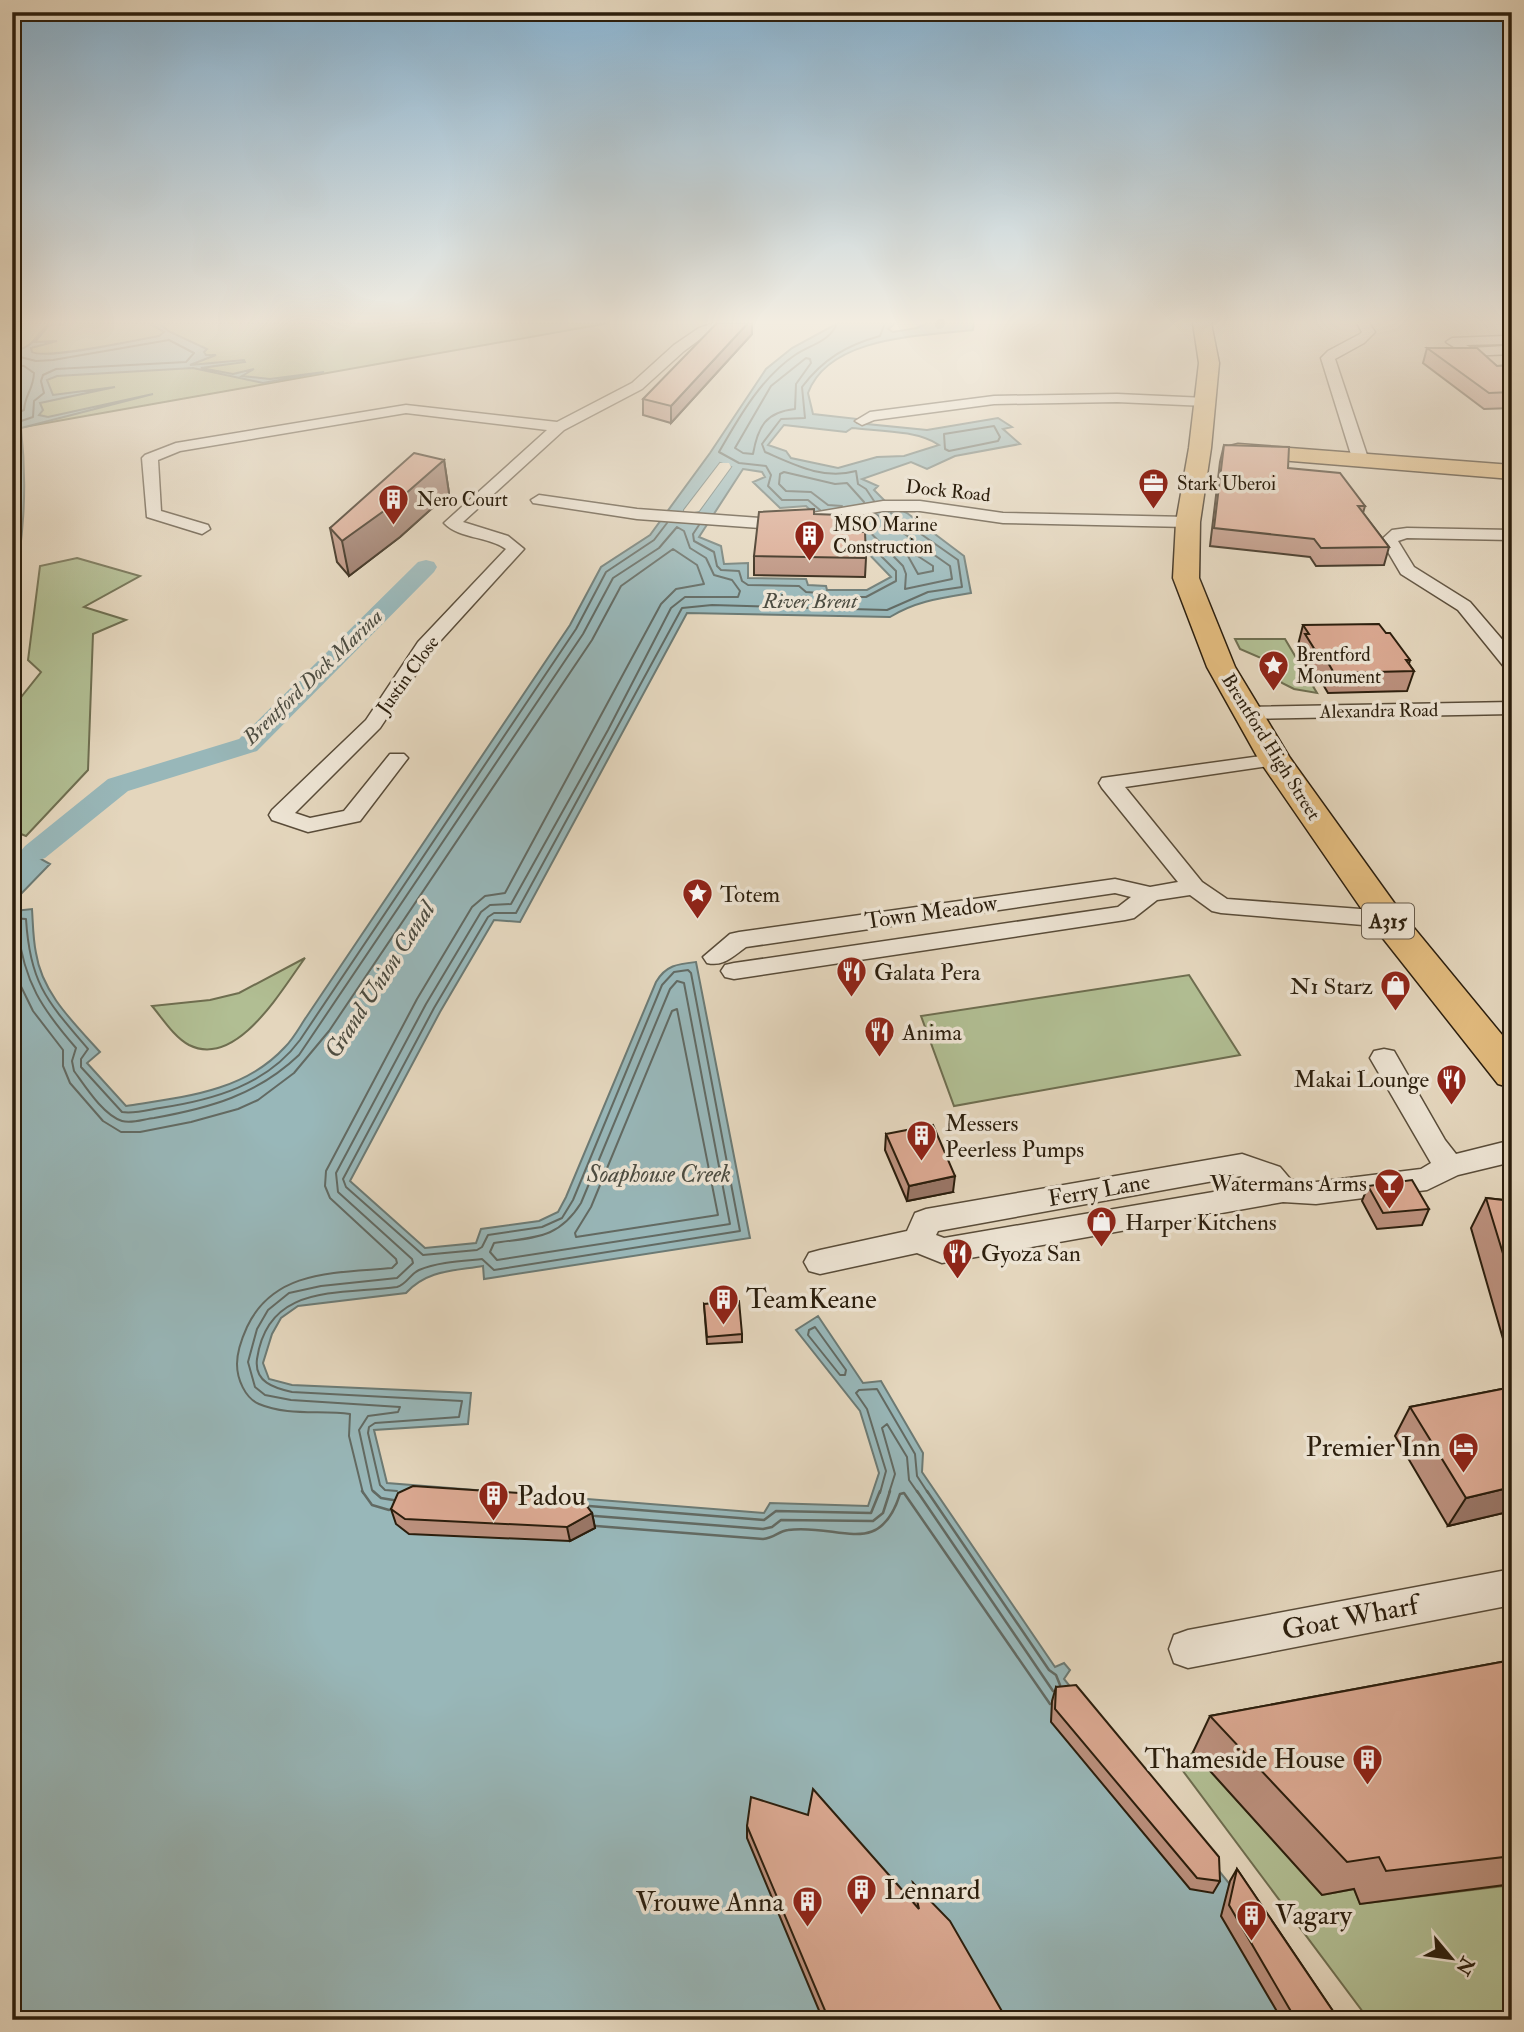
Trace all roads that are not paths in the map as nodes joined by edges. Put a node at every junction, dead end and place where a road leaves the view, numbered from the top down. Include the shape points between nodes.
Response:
1 (353, 418) edge
2 (482, 418) edge
3 (576, 418) edge
4 (867, 418) edge
5 (1204, 418) edge
6 (1347, 418) edge
7 (862, 421) dead end
8 (559, 427) junction
9 (1200, 448) junction
10 (1361, 461) junction
11 (1511, 473) edge
12 (538, 500) dead end
13 (1188, 522) junction
14 (202, 529) dead end
15 (1512, 536) edge
16 (1512, 664) edge
17 (1512, 708) edge
18 (1245, 713) junction
19 (397, 758) dead end
20 (1275, 760) junction
21 (1194, 887) junction
22 (1387, 919) junction
23 (725, 964) dead end
24 (1384, 1058) dead end
25 (1512, 1074) edge
26 (1512, 1152) edge
27 (1450, 1166) junction
28 (820, 1262) dead end
29 (1512, 1587) edge
30 (1188, 1649) dead end

1 - 14 street via 176,447 150,458 153,514
2 - 8 street
3 - 8 street
4 - 7 street
5 - 9 main road, Brentford High Street / A315
6 - 10 street
8 - 19 street, Justin Close via 452,523 509,541 516,549 425,646 373,724 280,815 308,825 352,816
9 - 10 main road
9 - 13 main road, Brentford High Street / A315
10 - 11 main road
12 - 13 street, Dock Road via 760,523 883,506 943,507 1003,517
13 - 18 main road, Brentford High Street / A315 via 1186,578 1221,667
15 - 16 street via 1407,533 1391,537 1389,543 1407,570 1464,606
17 - 18 street, Alexandra Road
18 - 20 main road, Brentford High Street / A315
20 - 21 street via 1110,783
20 - 22 main road, Brentford High Street / A315
21 - 22 street via 1221,906
21 - 23 street, Town Meadow via 1150,894 1125,913
22 - 25 main road, Brentford High Street / A315
24 - 27 street
26 - 27 street, Ferry Lane
27 - 28 street, Ferry Lane via 1427,1179 1315,1194 1291,1192 1270,1175 1242,1165 926,1221 919,1240
29 - 30 street, Goat Wharf

